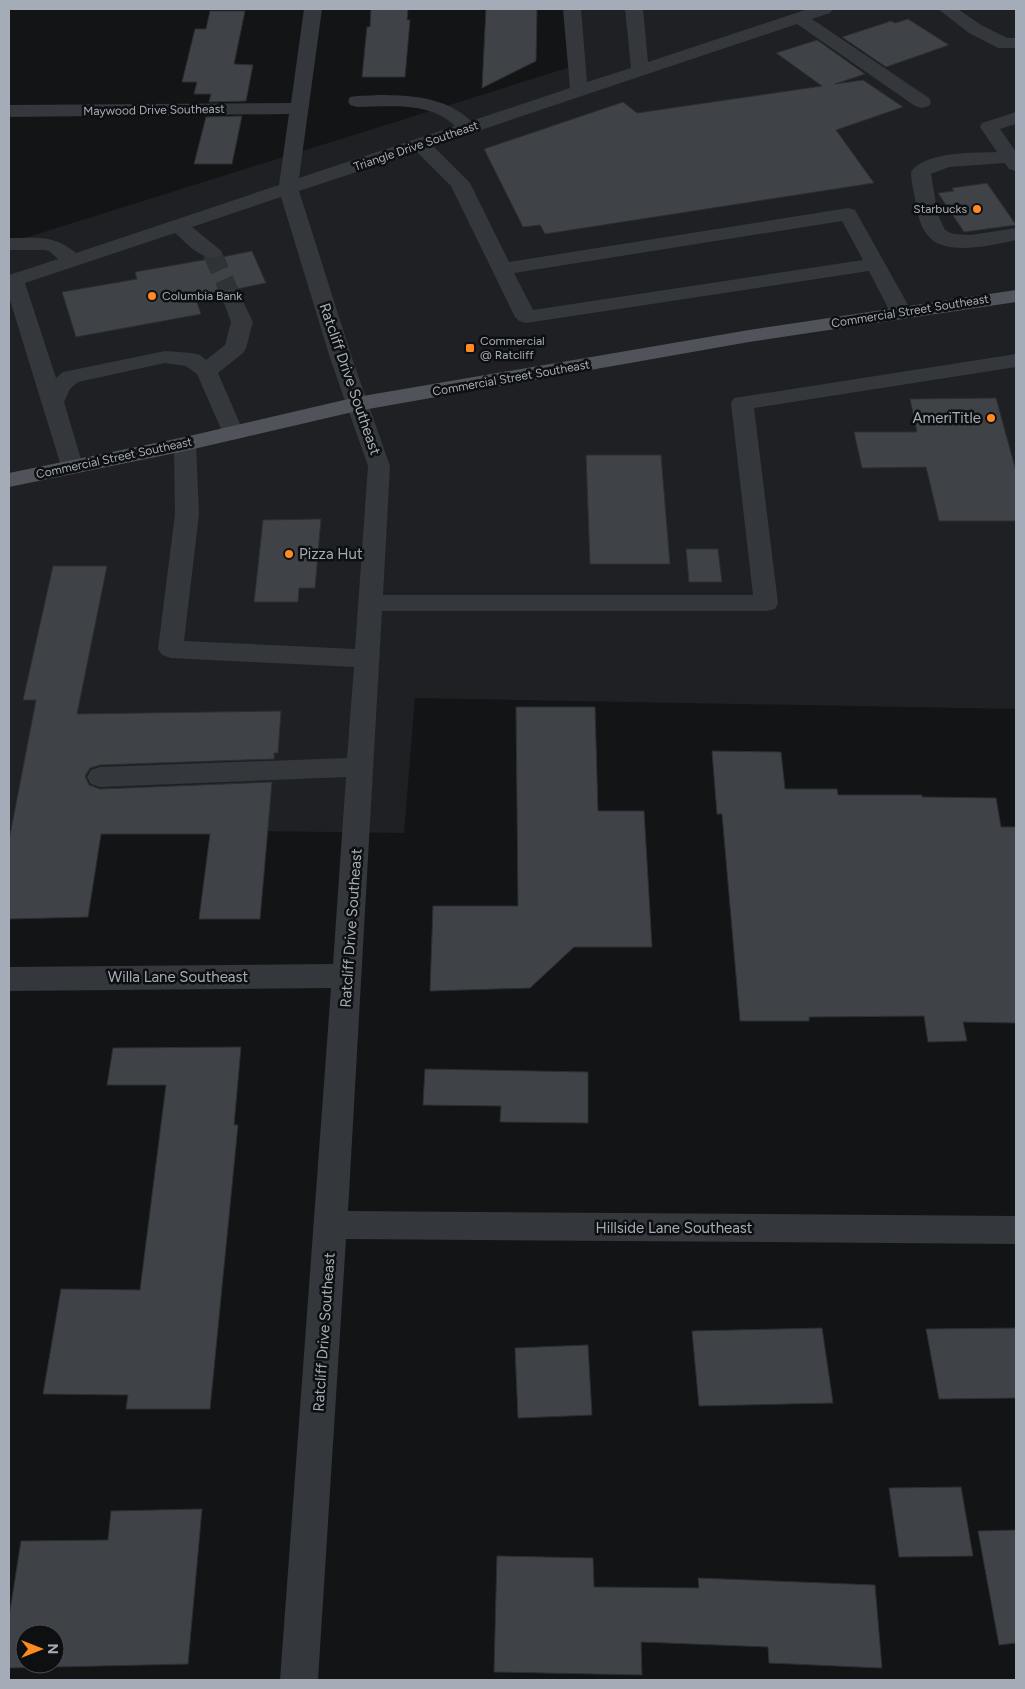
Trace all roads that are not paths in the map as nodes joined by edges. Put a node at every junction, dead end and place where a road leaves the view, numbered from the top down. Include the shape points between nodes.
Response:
1 (313, 9) edge
2 (572, 9) edge
3 (634, 9) edge
4 (824, 9) edge
5 (947, 9) edge
6 (798, 17) junction
7 (1016, 43) edge
8 (640, 70) junction
9 (579, 91) junction
10 (357, 101) dead end
11 (922, 102) dead end
12 (299, 108) junction
13 (9, 111) edge
14 (1016, 118) edge
15 (468, 129) junction
16 (420, 144) junction
17 (1013, 161) edge
18 (288, 189) junction
19 (178, 226) junction
20 (1016, 234) edge
21 (9, 244) edge
22 (212, 253) tunnel mouth
23 (73, 261) junction
24 (875, 264) junction
25 (502, 269) junction
26 (11, 282) edge
27 (232, 296) tunnel mouth
28 (1016, 296) edge
29 (901, 312) junction
30 (1016, 360) edge
31 (206, 371) junction
32 (53, 402) junction
33 (357, 404) junction
34 (233, 433) junction
35 (185, 444) junction
36 (72, 466) junction
37 (9, 480) edge
38 (372, 603) junction
39 (368, 659) junction
40 (361, 767) junction
41 (100, 777) dead end
42 (348, 976) junction
43 (9, 978) edge
44 (332, 1225) junction
45 (1016, 1230) edge
46 (299, 1680) edge

1 - 12 street
2 - 9 street
3 - 8 street
4 - 6 street, Triangle Drive Southeast
5 - 7 street via 1004,44
6 - 8 street, Triangle Drive Southeast
6 - 11 street
8 - 9 street, Triangle Drive Southeast
9 - 15 street, Triangle Drive Southeast
10 - 15 street via 435,105 459,118
12 - 13 street, Maywood Drive Southeast
12 - 18 street
14 - 17 street via 989,127
15 - 16 street, Triangle Drive Southeast
16 - 18 street, Triangle Drive Southeast
16 - 25 street via 460,183
17 - 20 street via 935,163 921,172 921,178 932,227 940,236 965,242
18 - 19 street, Triangle Drive Southeast
18 - 33 street, Ratcliff Drive Southeast
19 - 22 street
19 - 23 street, Triangle Drive Southeast
21 - 23 street via 55,246
23 - 26 street, Triangle Drive Southeast
24 - 25 street via 526,317
24 - 25 street via 848,214
24 - 29 street
26 - 32 street
27 - 31 street via 242,322 235,348
28 - 29 main road, Commercial Street Southeast
29 - 33 main road, Commercial Street Southeast
30 - 38 street via 742,403 766,603
31 - 32 street via 192,360 165,357 71,377 60,386
31 - 34 street
32 - 36 street
33 - 34 main road, Commercial Street Southeast
33 - 38 street, Ratcliff Drive Southeast via 379,466
34 - 35 main road, Commercial Street Southeast
35 - 36 main road, Commercial Street Southeast
35 - 39 street via 187,514 171,649
36 - 37 main road, Commercial Street Southeast
38 - 39 street, Ratcliff Drive Southeast
39 - 40 street, Ratcliff Drive Southeast
40 - 41 street
40 - 42 street, Ratcliff Drive Southeast
42 - 43 street, Willa Lane Southeast
42 - 44 street, Ratcliff Drive Southeast
44 - 45 street, Hillside Lane Southeast
44 - 46 street, Ratcliff Drive Southeast

